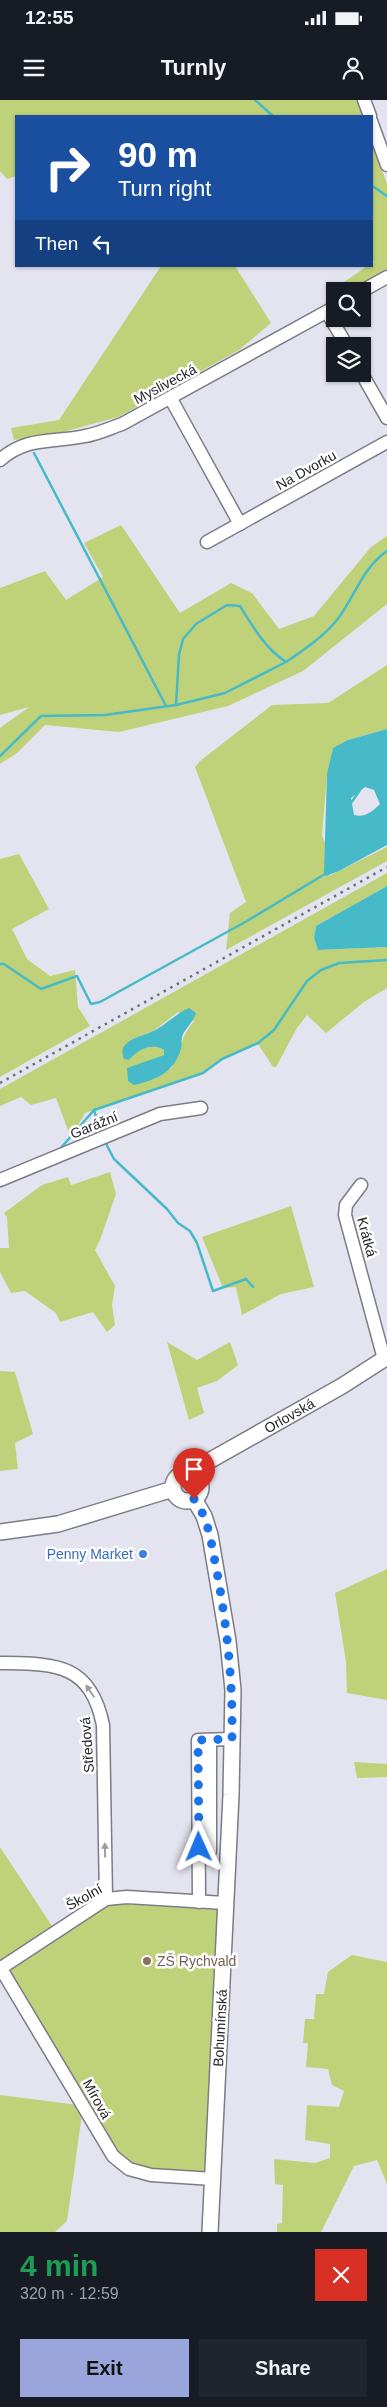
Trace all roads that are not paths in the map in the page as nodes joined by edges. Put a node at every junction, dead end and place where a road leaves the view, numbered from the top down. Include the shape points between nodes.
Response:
1 (364, 100) edge
2 (370, 115) edge
3 (373, 126) edge
4 (387, 165) edge
5 (387, 277) edge
6 (371, 286) edge
7 (326, 312) edge
8 (367, 382) edge
9 (170, 399) junction
10 (387, 418) edge
11 (387, 442) edge
12 (0, 460) edge
13 (240, 524) junction
14 (207, 542) dead end
15 (201, 1108) dead end
16 (0, 1180) edge
17 (361, 1185) dead end
18 (386, 1358) edge
19 (195, 1476) junction
20 (173, 1490) junction
21 (194, 1499) junction
22 (0, 1532) edge
23 (0, 1663) edge
24 (232, 1739) junction
25 (106, 1899) junction
26 (199, 1902) junction
27 (225, 1903) junction
28 (0, 1968) edge
29 (213, 2178) junction
30 (210, 2232) edge

1 - 2 street
3 - 4 street
5 - 6 street
7 - 9 street, Myslivecká
8 - 10 street
9 - 12 street, Myslivecká via 122,424 85,436 31,442
9 - 13 street
11 - 13 street, Na Dvorku
13 - 14 street, Na Dvorku
15 - 16 street, Garážní via 160,1114
17 - 18 street, Krátká via 346,1205 345,1216
18 - 19 main road, Orlovská via 209,1461
19 - 20 main road via 181,1474 175,1480
19 - 21 main road via 201,1487
20 - 21 main road via 181,1500
20 - 22 main road via 58,1524
21 - 24 main road, Bohumínská via 210,1535 222,1600 233,1690
25 -> 23 street, Středová via 103,1725 99,1705 80,1678 57,1666
24 - 26 street via 198,1740
24 - 27 main road, Bohumínská
25 - 26 street, Školní via 127,1897
25 - 28 street, Školní
26 - 27 street, Školní
27 - 29 main road, Bohumínská
28 - 29 street, Mírová via 113,2156 129,2168 151,2175
29 - 30 main road, Bohumínská

